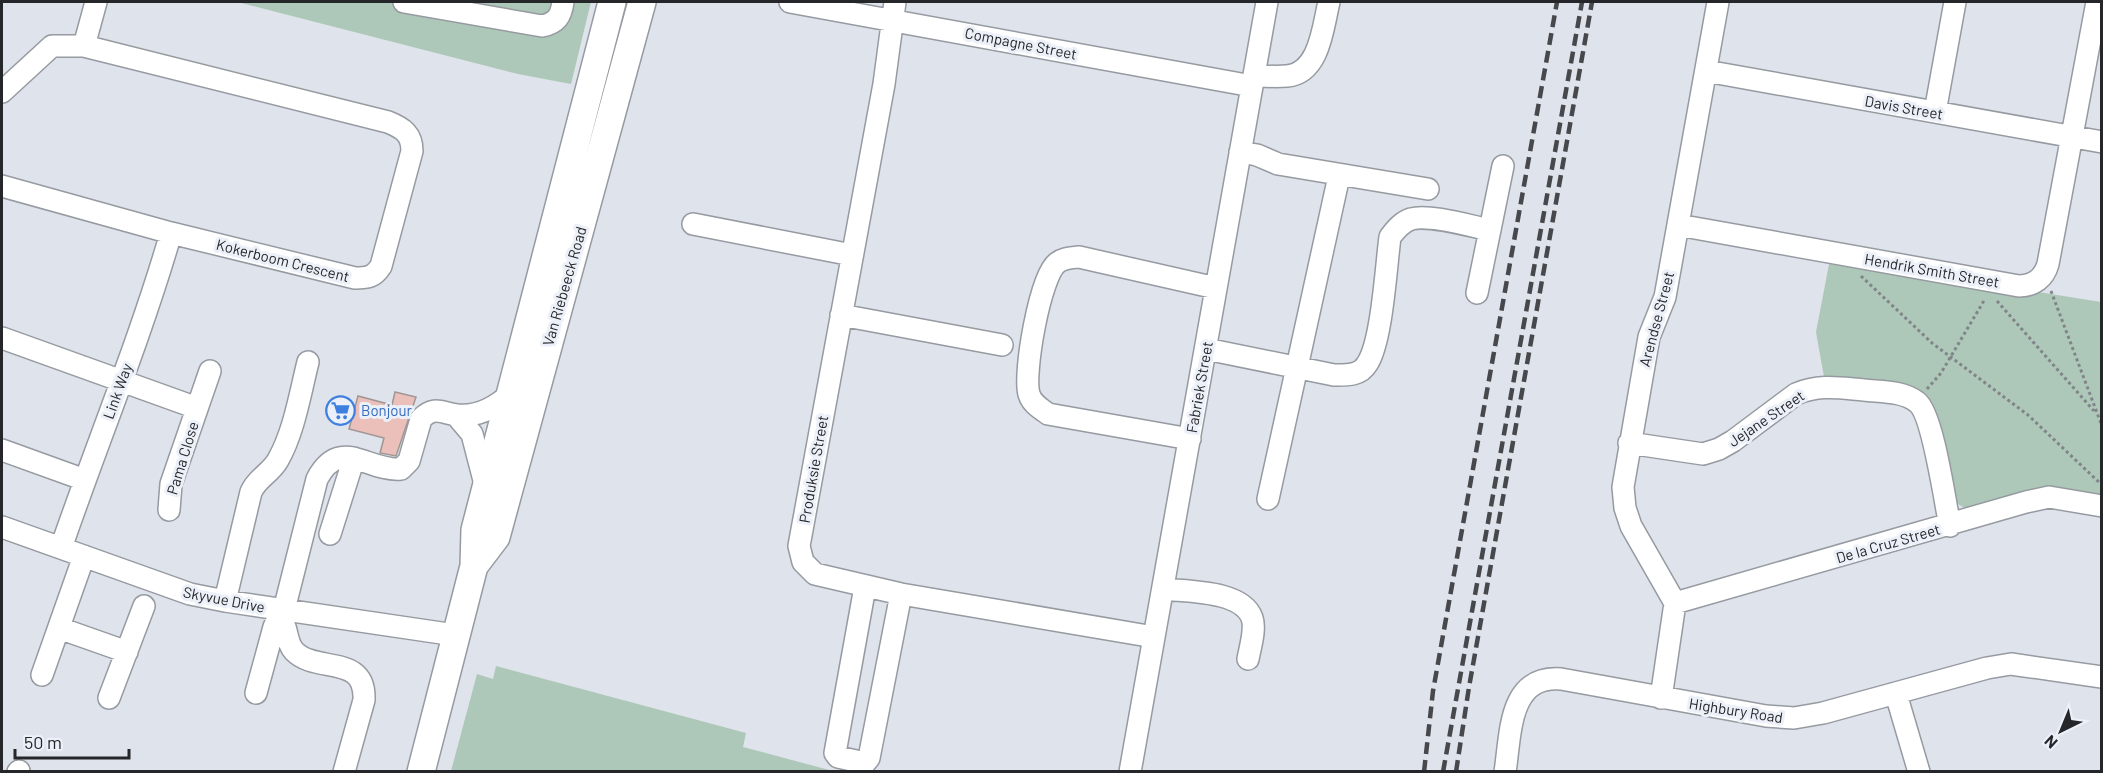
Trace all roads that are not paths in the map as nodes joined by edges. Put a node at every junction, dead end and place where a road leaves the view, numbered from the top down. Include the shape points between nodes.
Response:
1 (96, 2) edge
2 (404, 2) edge
3 (563, 2) edge
4 (612, 2) edge
5 (642, 2) edge
6 (790, 2) edge
7 (1267, 2) edge
8 (1329, 2) edge
9 (1718, 2) edge
10 (1955, 2) edge
11 (2097, 2) edge
12 (434, 4) edge
13 (893, 10) edge
14 (84, 46) junction
15 (1706, 71) junction
16 (1253, 81) junction
17 (2, 92) edge
18 (1935, 112) junction
19 (2072, 137) junction
20 (2102, 142) edge
21 (1240, 152) junction
22 (1503, 166) dead end
23 (1339, 176) junction
24 (2, 186) edge
25 (1428, 189) dead end
26 (693, 224) dead end
27 (1678, 225) junction
28 (1490, 230) junction
29 (171, 233) junction
30 (852, 255) junction
31 (1216, 288) junction
32 (1478, 293) dead end
33 (841, 315) junction
34 (2, 338) edge
35 (1002, 345) dead end
36 (1206, 349) junction
37 (308, 362) dead end
38 (1295, 367) junction
39 (210, 371) dead end
40 (120, 381) junction
41 (510, 394) junction
42 (197, 408) junction
43 (456, 415) junction
44 (1190, 439) junction
45 (1629, 442) junction
46 (2, 450) edge
47 (354, 458) junction
48 (85, 480) junction
49 (486, 487) junction
50 (1268, 499) dead end
51 (2102, 506) edge
52 (169, 510) dead end
53 (1950, 526) junction
54 (2, 527) edge
55 (330, 534) dead end
56 (61, 548) junction
57 (84, 556) junction
58 (474, 566) junction
59 (865, 587) junction
60 (1162, 589) junction
61 (901, 594) junction
62 (225, 602) junction
63 (1675, 603) junction
64 (144, 606) dead end
65 (281, 614) junction
66 (59, 628) junction
67 (455, 634) junction
68 (1154, 637) junction
69 (269, 648) junction
70 (127, 652) junction
71 (306, 659) junction
72 (1248, 659) dead end
73 (42, 675) dead end
74 (2102, 677) edge
75 (256, 693) dead end
76 (1896, 694) junction
77 (109, 698) dead end
78 (1661, 698) junction
79 (344, 771) edge
80 (422, 771) edge
81 (1130, 771) edge
82 (1505, 771) edge
83 (1919, 771) edge

1 - 14 street
2 - 12 street
3 - 12 street via 561,14 552,24 542,26
4 - 41 main road, Van Riebeeck Road
5 - 58 main road, Van Riebeeck Road via 496,537
6 - 13 street, Compagne Street
7 - 16 street, Fabriek Street
8 - 16 street, Compagne Street via 1316,54 1304,70
9 - 15 street, Arendse Street
10 - 18 street
11 - 19 street
13 - 16 street, Compagne Street
13 - 30 street, Produksie Street via 884,84
14 - 17 street, Kokerboom Crescent via 52,46
14 - 29 street, Kokerboom Crescent via 388,122 412,140 381,266 372,276 355,279
15 - 18 street, Davis Street
15 - 27 street, Arendse Street
16 - 21 street, Fabriek Street
18 - 19 street, Davis Street
19 - 20 street, Davis Street
19 - 27 street, Hendrik Smith Street via 2048,264 2041,278 2024,286 1990,286
21 - 23 street
21 - 31 street, Fabriek Street
22 - 28 street
23 - 25 street
23 - 38 street
24 - 29 street, Kokerboom Crescent
26 - 30 street
27 - 45 street, Arendse Street via 1665,297 1649,337
28 - 32 street
28 - 38 street via 1421,218 1404,222 1390,237 1375,347 1366,366 1352,375
29 - 40 street, Link Way via 148,310
30 - 33 street, Produksie Street
31 - 36 street, Fabriek Street
31 - 44 street via 1079,257 1066,258 1055,264 1044,287 1026,377 1029,396 1048,414
33 - 35 street
33 - 59 street, Produksie Street via 799,546 803,562 815,574
34 - 40 street, Pama Close
36 - 38 street
36 - 44 street, Fabriek Street
37 - 62 street via 283,451 251,492
38 - 50 street
39 - 42 street, Pama Close
40 - 42 street, Pama Close
40 - 48 street, Link Way
41 - 43 street via 493,408
41 - 49 main road, Van Riebeeck Road
42 - 52 street, Pama Close via 171,484
43 - 47 street via 440,410 426,414 421,419 409,461 401,469
43 - 49 street via 472,434
44 - 60 street, Fabriek Street
45 - 53 street, Jejane Street via 1703,454 1733,441 1796,393 1822,386 1894,393 1917,402 1928,417
45 - 63 street, Arendse Street via 1623,487 1625,508
46 - 48 street
47 - 55 street
47 - 65 street via 337,459 317,479
48 - 56 street, Link Way
49 - 58 main road, Van Riebeeck Road via 475,530
51 - 53 street, De la Cruz Street via 2049,497
53 - 63 street, De la Cruz Street
54 - 56 street, Skyvue Drive
56 - 57 street, Skyvue Drive
57 - 62 street, Skyvue Drive via 190,594
57 - 66 street
58 - 67 main road, Van Riebeeck Road
59 - 61 street, Produksie Street
59 - 61 street via 835,753 865,763
60 - 68 street, Fabriek Street
60 - 72 street via 1222,596 1240,604 1253,624
61 - 68 street, Produksie Street
62 - 65 street, Skyvue Drive
63 - 78 street
64 - 70 street
65 - 67 street, Skyvue Drive
65 - 69 street
65 - 71 street via 291,647
66 - 70 street
66 - 73 street
67 - 80 main road, Van Riebeeck Road
68 - 81 street, Fabriek Street
69 - 71 street via 288,658
69 - 75 street
70 - 77 street
71 - 79 street via 347,669 360,677 364,688
74 - 76 street, Highbury Road via 2011,664
76 - 78 street, Highbury Road via 1794,718
76 - 83 street
78 - 82 street, Highbury Road via 1561,679 1536,682 1516,702

